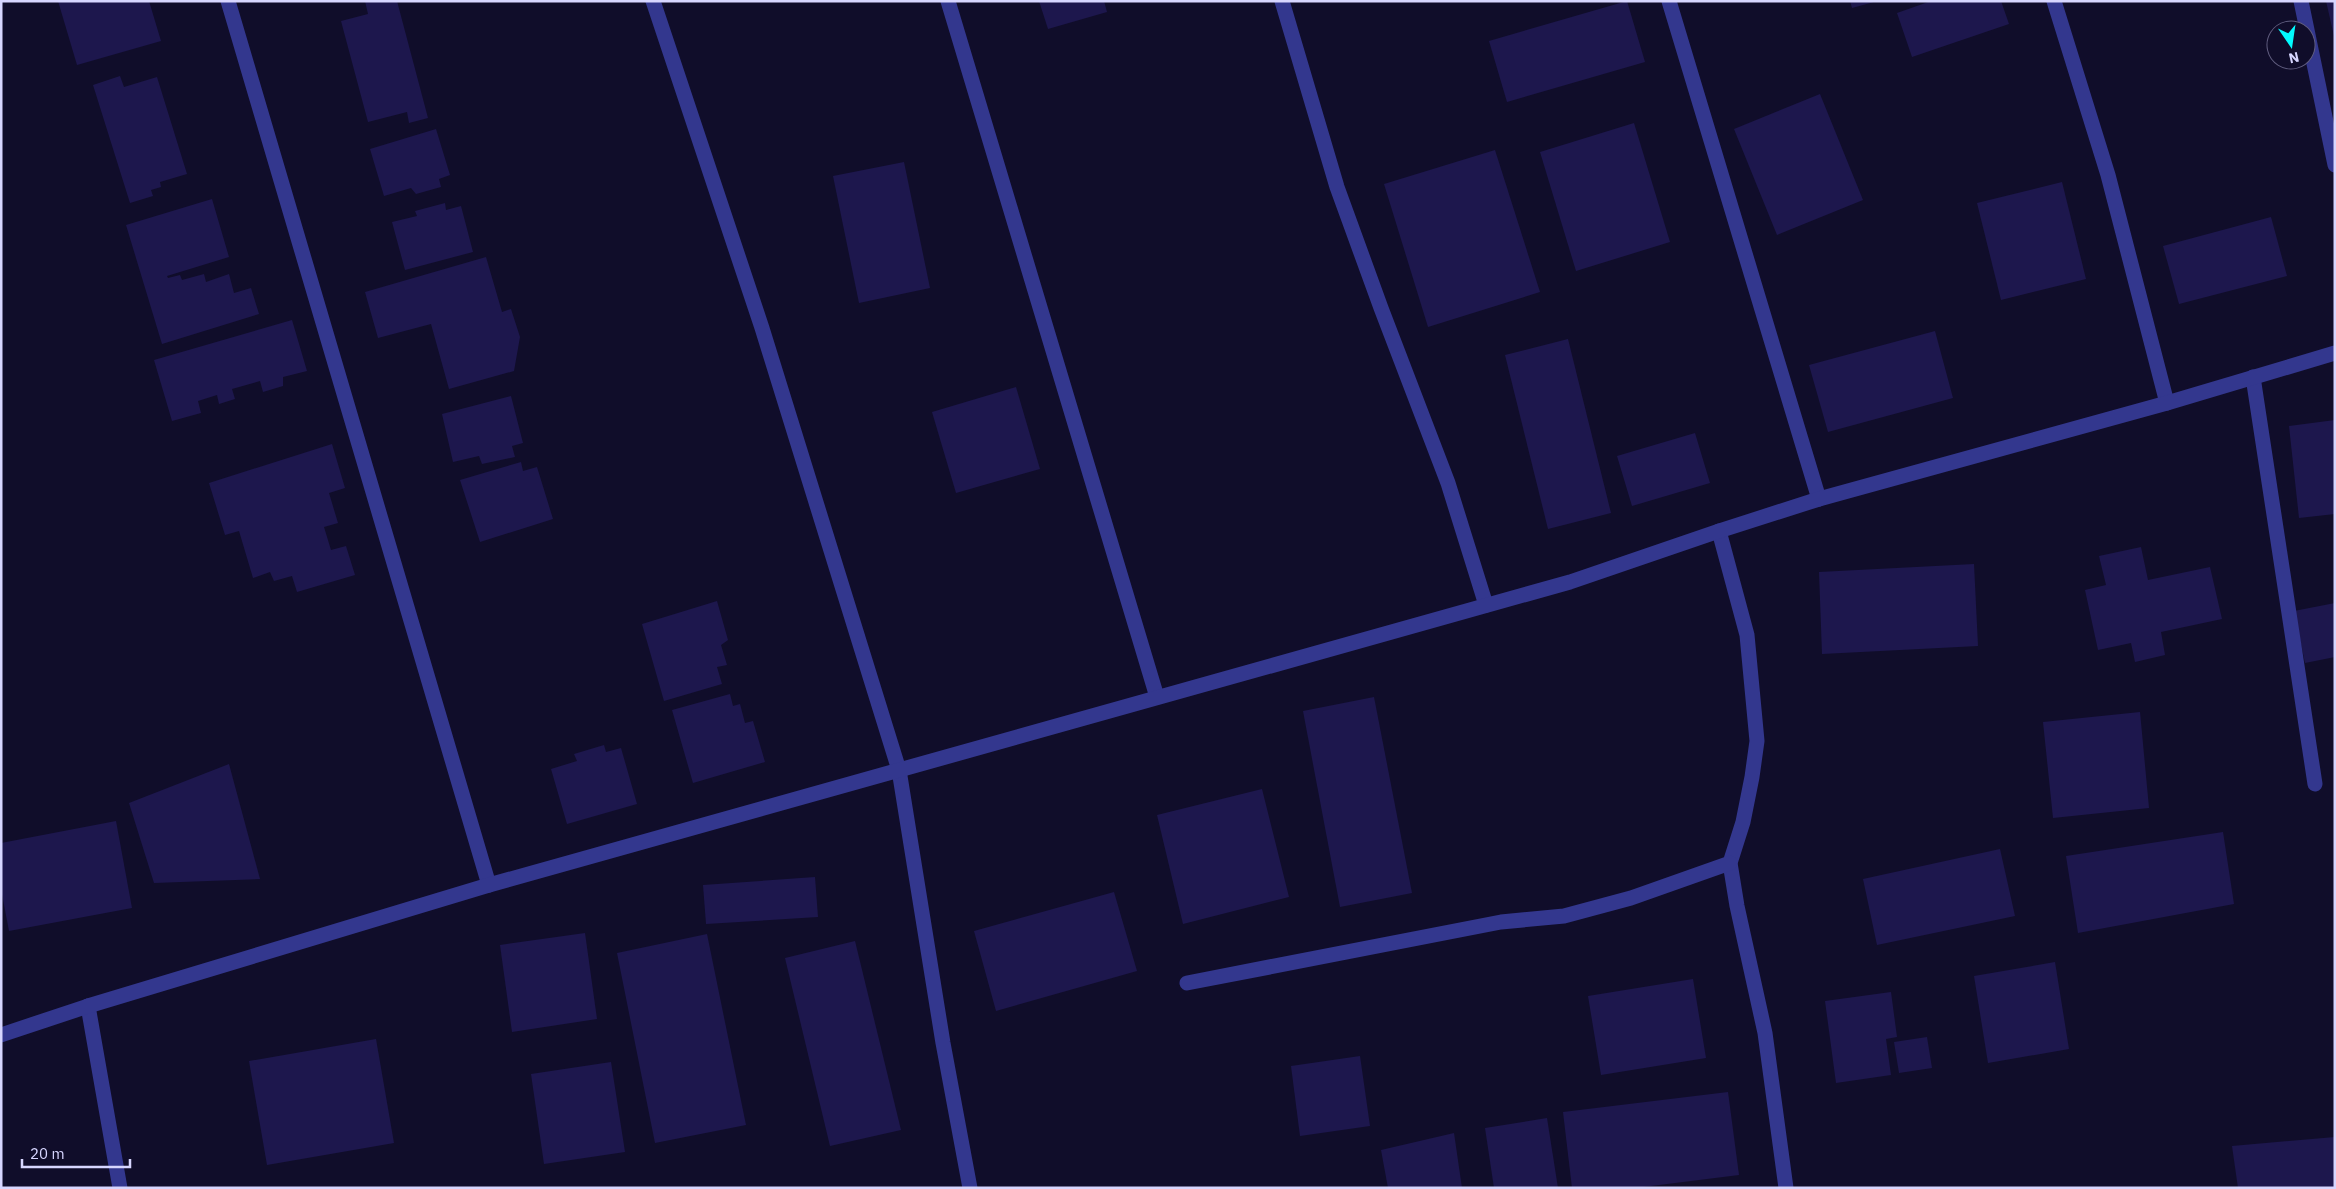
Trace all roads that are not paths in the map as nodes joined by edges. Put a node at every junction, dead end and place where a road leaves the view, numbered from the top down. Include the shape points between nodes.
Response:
1 (228, 1) edge
2 (653, 1) edge
3 (948, 1) edge
4 (1282, 1) edge
5 (1669, 1) edge
6 (2054, 1) edge
7 (2300, 1) edge
8 (2335, 165) edge
9 (2335, 353) edge
10 (2253, 377) junction
11 (2167, 403) junction
12 (1819, 499) junction
13 (1719, 531) junction
14 (1486, 605) junction
15 (1157, 697) junction
16 (899, 770) junction
17 (2315, 784) dead end
18 (1730, 863) junction
19 (489, 885) junction
20 (1187, 983) dead end
21 (88, 1006) junction
22 (1, 1035) edge
23 (120, 1188) edge
24 (970, 1188) edge
25 (1786, 1188) edge

1 - 19 street
2 - 16 street via 762,328
3 - 15 street
4 - 14 street via 1337,187 1448,483
5 - 12 street
6 - 11 street via 2108,175
7 - 8 street
9 - 10 street
10 - 11 street
10 - 17 street
11 - 12 street
12 - 13 street
13 - 14 street via 1570,582
13 - 18 street via 1747,635 1757,741 1743,822
14 - 15 street
15 - 16 street
16 - 19 street
16 - 24 street
18 - 20 street via 1630,898 1564,916 1501,922
18 - 25 street via 1736,906 1765,1033
19 - 21 street
21 - 22 street
21 - 23 street

